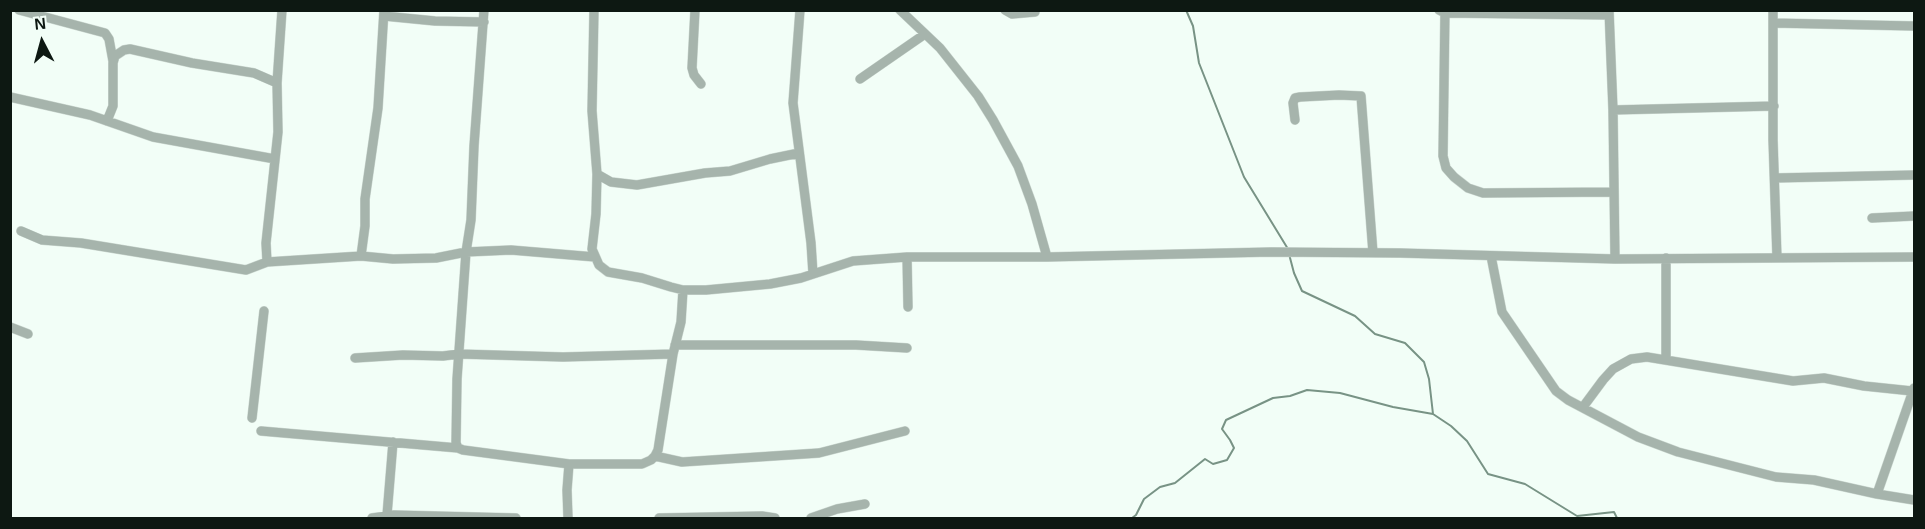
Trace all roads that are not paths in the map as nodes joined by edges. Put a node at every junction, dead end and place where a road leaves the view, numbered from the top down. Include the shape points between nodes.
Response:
1 (19, 10) edge
2 (282, 10) edge
3 (484, 10) edge
4 (594, 10) edge
5 (695, 10) edge
6 (800, 10) edge
7 (900, 10) edge
8 (1005, 10) edge
9 (1773, 10) edge
10 (1443, 11) edge
11 (1035, 12) dead end
12 (384, 13) edge
13 (1609, 13) edge
14 (484, 22) junction
15 (1773, 23) junction
16 (1914, 26) edge
17 (925, 34) junction
18 (113, 63) junction
19 (860, 79) dead end
20 (277, 83) junction
21 (700, 84) dead end
22 (10, 96) edge
23 (1774, 106) junction
24 (1613, 110) junction
25 (1295, 120) dead end
26 (107, 121) junction
27 (799, 153) junction
28 (275, 159) junction
29 (597, 174) junction
30 (1914, 175) edge
31 (1775, 178) junction
32 (1614, 192) junction
33 (1914, 216) edge
34 (1872, 218) dead end
35 (21, 231) dead end
36 (466, 252) junction
37 (1373, 254) junction
38 (361, 256) junction
39 (1491, 256) junction
40 (595, 257) junction
41 (907, 257) junction
42 (1047, 257) junction
43 (1914, 257) edge
44 (1666, 258) junction
45 (1778, 258) junction
46 (1615, 259) junction
47 (267, 262) junction
48 (813, 274) junction
49 (683, 290) junction
50 (908, 307) dead end
51 (264, 311) dead end
52 (10, 327) edge
53 (28, 334) dead end
54 (907, 348) dead end
55 (674, 349) junction
56 (459, 354) junction
57 (355, 358) dead end
58 (1666, 359) junction
59 (1913, 389) edge
60 (1583, 407) junction
61 (252, 418) dead end
62 (261, 431) dead end
63 (905, 431) dead end
64 (393, 442) junction
65 (458, 448) junction
66 (655, 456) junction
67 (569, 464) junction
68 (1877, 494) junction
69 (1914, 500) edge
70 (865, 504) dead end
71 (387, 515) junction
72 (372, 519) edge
73 (516, 519) edge
74 (568, 519) edge
75 (659, 519) edge
76 (775, 519) edge
77 (811, 519) edge

1 - 18 street via 105,33 110,39
2 - 20 street
3 - 14 street
4 - 29 street via 592,111
5 - 21 street via 692,68
6 - 27 street via 793,103
7 - 17 street
8 - 11 street via 1012,14
9 - 15 street
10 - 13 street
10 - 32 street via 1443,156 1454,177 1483,193
12 - 14 street via 435,21
12 - 38 street
13 - 24 street
14 - 36 street
15 - 16 street
15 - 23 street
17 - 19 street
17 - 42 street via 978,96 1018,166
18 - 20 street via 118,52 130,50 254,73
18 - 26 street via 113,106
20 - 28 street
22 - 26 street
23 - 24 street
23 - 31 street
24 - 32 street
25 - 37 street via 1295,98 1361,96
26 - 28 street via 153,137
27 - 29 street via 730,171 637,184 611,182
27 - 48 street
28 - 47 street
29 - 40 street via 592,249
30 - 31 street
31 - 45 street
32 - 46 street
33 - 34 street
35 - 47 street via 42,240 246,270
36 - 38 street via 436,258
36 - 40 street via 511,250
36 - 56 street
37 - 39 street
37 - 42 street
38 - 47 street
39 - 46 street
39 - 60 street via 1502,312 1556,391
40 - 49 street via 608,272
41 - 42 street
41 - 48 street via 853,261
41 - 50 street
43 - 45 street
44 - 45 street
44 - 46 street
44 - 58 street
48 - 49 street via 761,285
49 - 55 street
51 - 61 street
52 - 53 street
54 - 55 street via 856,345
55 - 56 street via 566,357
55 - 66 street
56 - 57 street
56 - 65 street
58 - 59 street via 1793,381 1824,378 1864,386
58 - 60 street via 1639,357 1622,363
59 - 68 street
60 - 68 street via 1657,446 1776,477 1814,480
62 - 64 street
63 - 66 street via 819,453 682,462
64 - 65 street
64 - 71 street
65 - 67 street
66 - 67 street via 642,464
67 - 74 street
68 - 69 street
70 - 77 street
71 - 72 street
71 - 73 street
75 - 76 street

